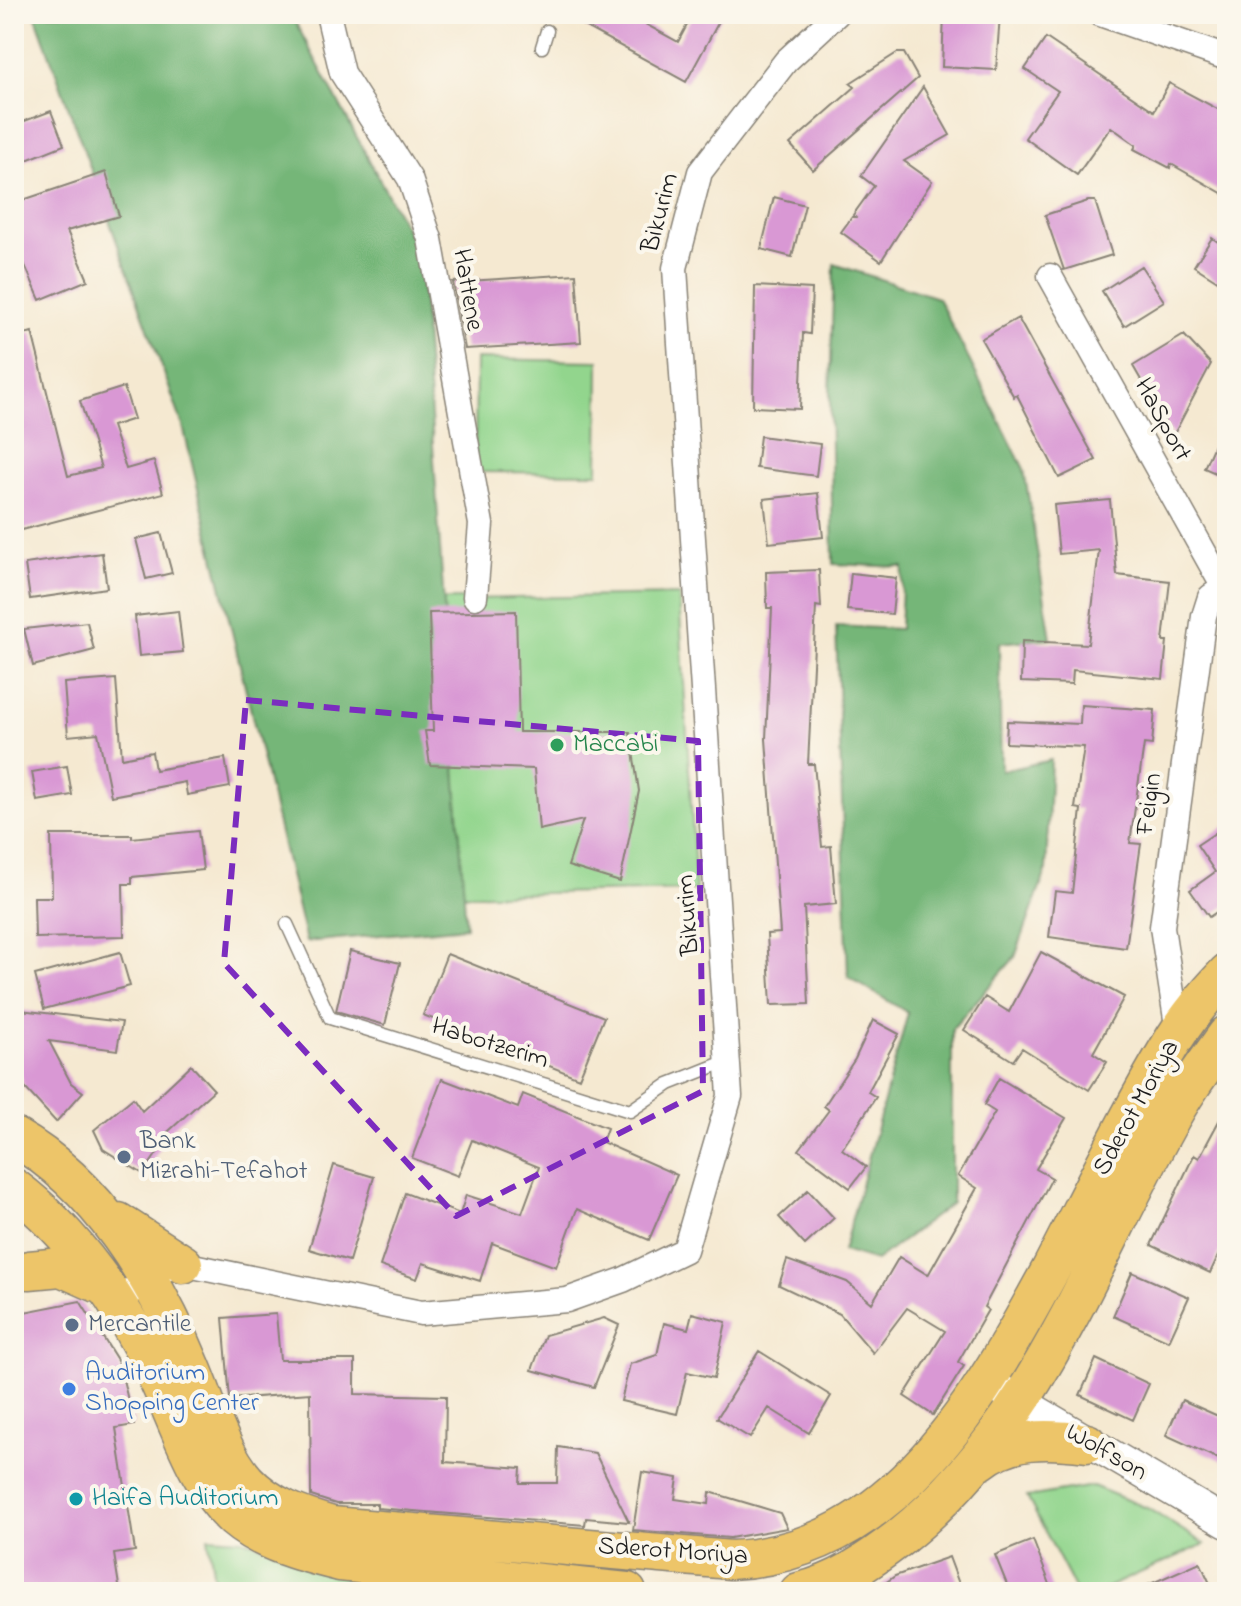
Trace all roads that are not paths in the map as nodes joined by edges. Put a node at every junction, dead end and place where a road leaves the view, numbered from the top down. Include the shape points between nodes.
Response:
1 (328, 14) edge
2 (837, 14) edge
3 (1100, 14) edge
4 (547, 31) dead end
5 (542, 47) dead end
6 (1227, 58) edge
7 (1050, 276) dead end
8 (1225, 585) edge
9 (475, 597) dead end
10 (287, 924) dead end
11 (1227, 973) edge
12 (1227, 1035) edge
13 (1175, 1037) junction
14 (727, 1061) junction
15 (19, 1135) edge
16 (19, 1198) edge
17 (96, 1206) junction
18 (72, 1245) junction
19 (183, 1264) junction
20 (21, 1274) edge
21 (147, 1278) junction
22 (102, 1285) junction
23 (126, 1322) junction
24 (987, 1382) junction
25 (1021, 1402) junction
26 (1087, 1443) junction
27 (975, 1466) junction
28 (1227, 1523) edge
29 (832, 1586) edge
30 (627, 1592) edge
31 (799, 1592) edge

1 - 9 street, Hattene via 342,73 410,179 430,239 481,524
2 - 14 street, Bikurim via 786,61 700,172 675,268
3 - 6 street
4 - 5 lane
7 - 8 street, HaSport
8 - 13 street, Feigin via 1210,597 1204,616 1162,927
10 - 14 lane, Habotzerim via 330,1018 630,1111 669,1084
11 - 13 main road, Sderot Moriya
12 - 25 main road, Sderot Moriya via 1168,1123
13 - 24 main road, Sderot Moriya
14 - 19 street, Bikurim via 730,1096 685,1250 623,1280 567,1300 421,1313
15 - 17 main road
16 - 18 main road, Sderot Moriya
17 - 18 street via 92,1227
17 - 19 main road
17 - 21 main road, Sderot Moriya
18 - 20 street
18 - 22 main road, Sderot Moriya
19 - 21 street
20 - 22 main road via 61,1267
21 - 23 street via 126,1296
21 - 24 main road, Sderot Moriya via 236,1468 284,1510 332,1526 757,1559 817,1542 857,1519 927,1462
22 - 23 main road, Sderot Moriya
23 - 30 main road, Sderot Moriya via 205,1478 226,1509 253,1531 340,1562
24 - 25 street, Wolfson
25 - 26 street, Wolfson
25 - 27 main road, Sderot Moriya
26 - 27 main road via 1020,1441
26 - 28 street, Wolfson
27 - 29 main road, Sderot Moriya via 945,1501
29 - 31 main road, Sderot Moriya

